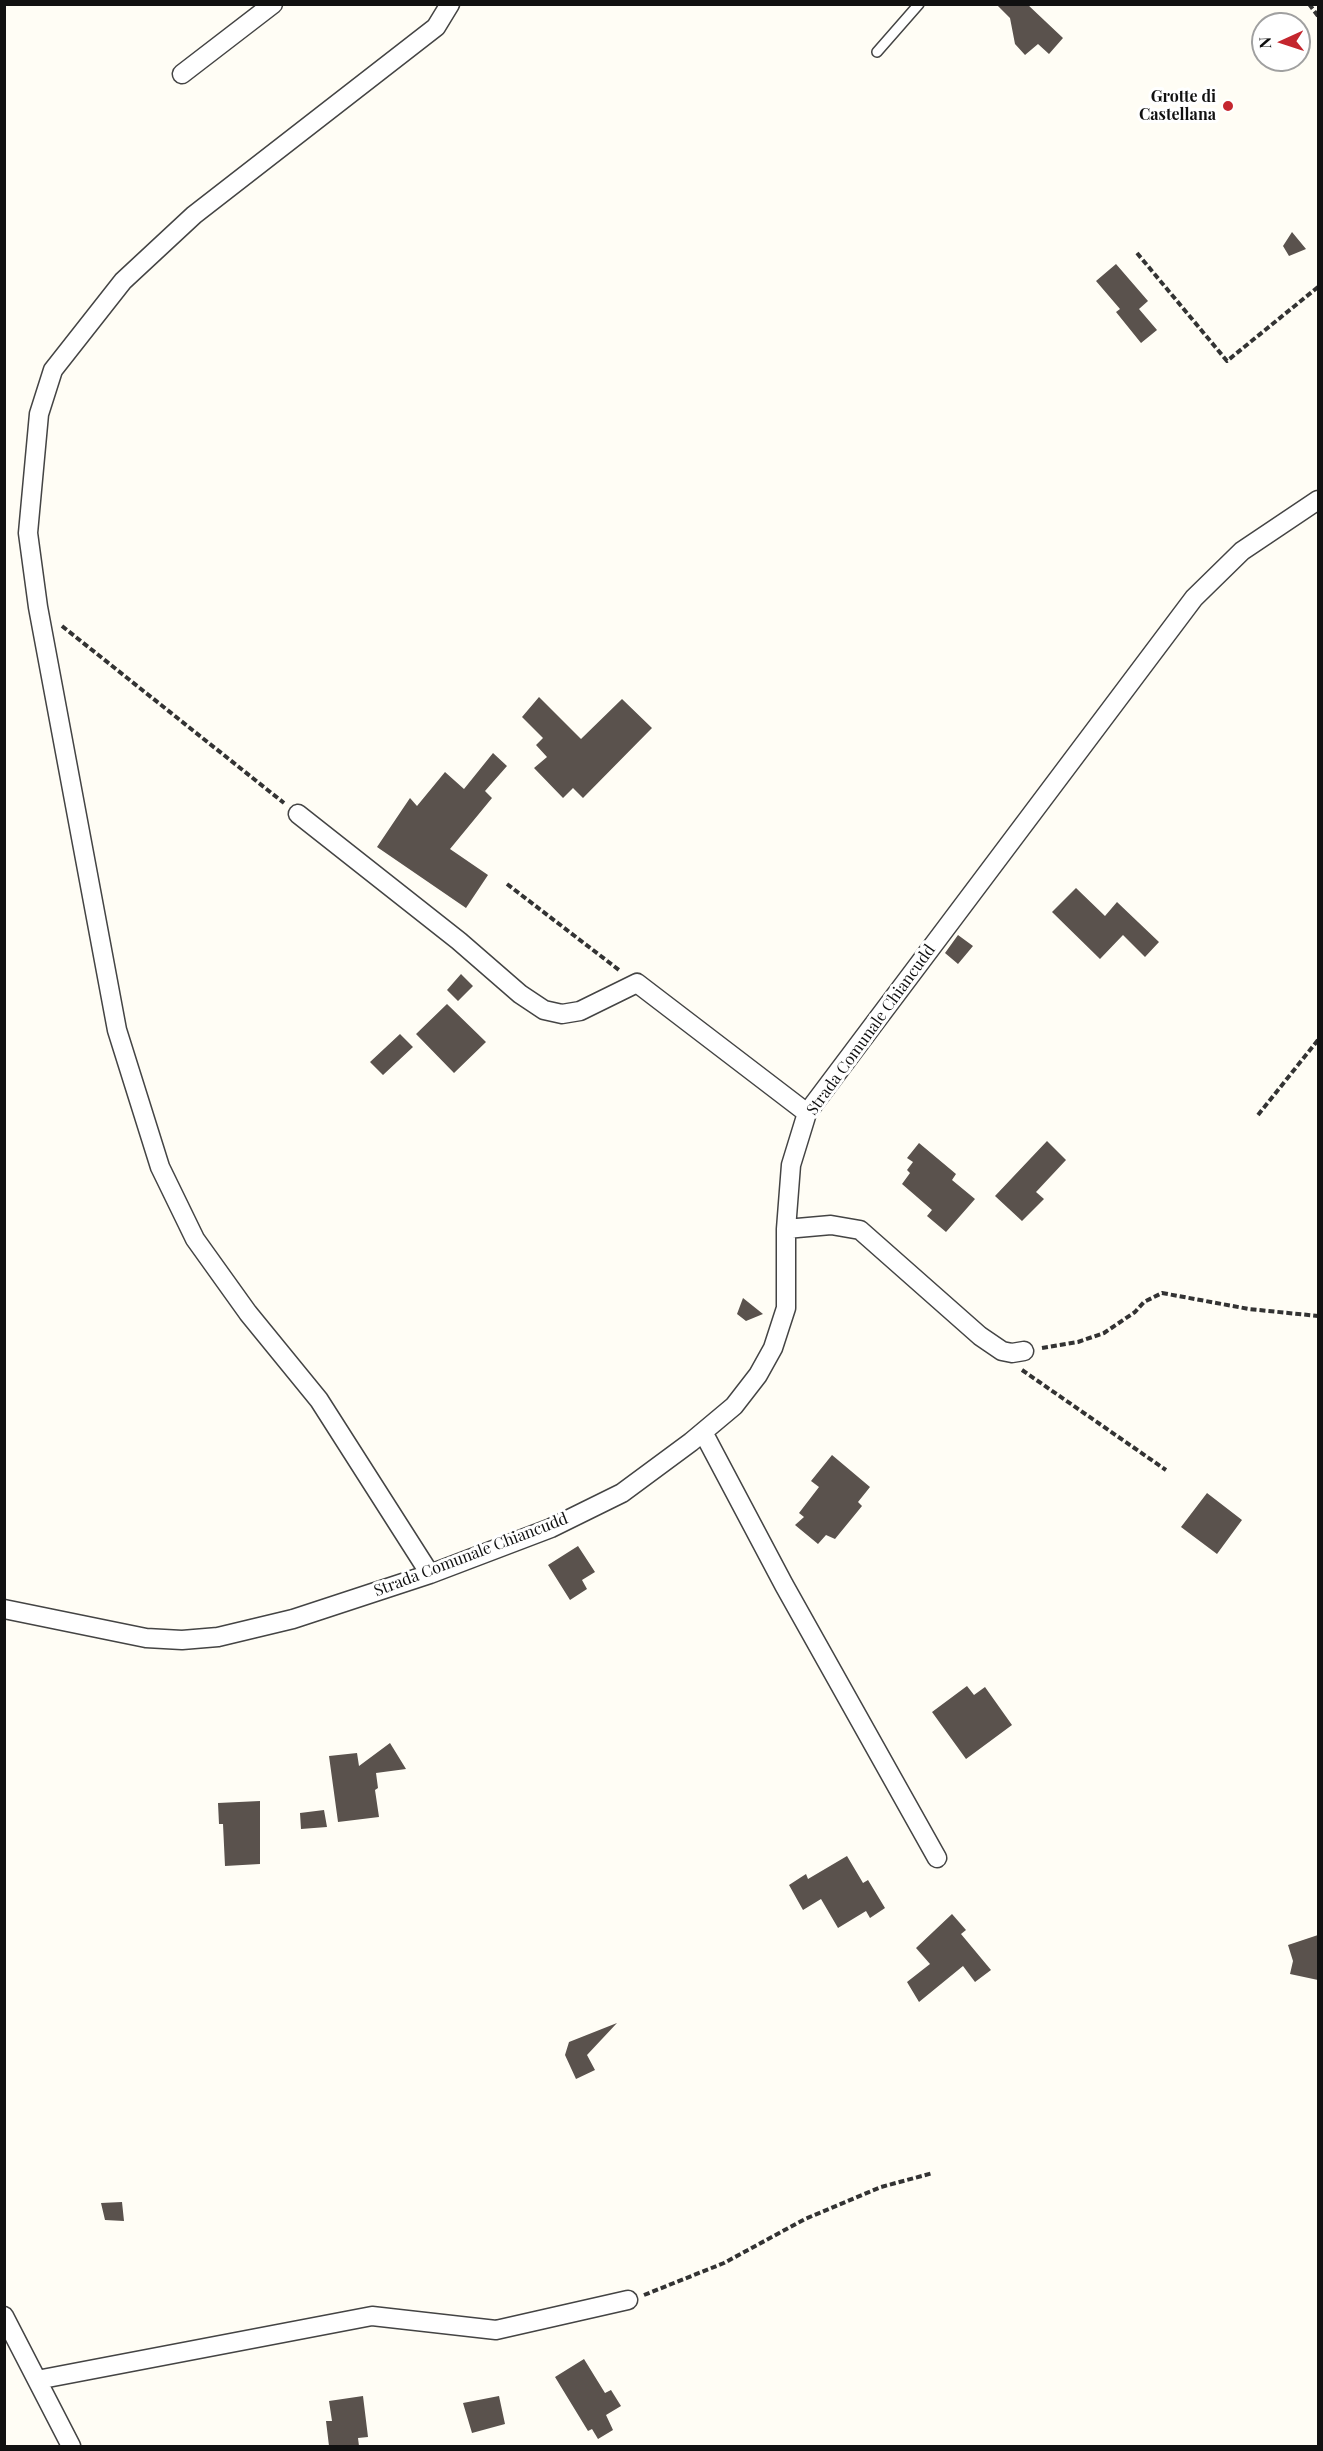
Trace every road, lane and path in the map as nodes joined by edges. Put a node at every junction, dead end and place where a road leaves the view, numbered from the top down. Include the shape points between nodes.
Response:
1 (273, 4) edge
2 (450, 4) edge
3 (919, 4) edge
4 (1309, 4) edge
5 (1318, 16) edge
6 (877, 52) dead end
7 (182, 74) dead end
8 (1137, 253) dead end
9 (1318, 287) edge
10 (1318, 500) edge
11 (38, 607) junction
12 (298, 814) joint
13 (507, 884) dead end
14 (636, 983) junction
15 (1318, 1040) edge
16 (807, 1113) junction
17 (1258, 1115) dead end
18 (786, 1229) junction
19 (1318, 1316) edge
20 (1002, 1351) junction
21 (1024, 1351) joint
22 (703, 1432) junction
23 (1166, 1470) dead end
24 (430, 1574) junction
25 (4, 1609) edge
26 (937, 1858) dead end
27 (933, 2174) dead end
28 (628, 2300) joint
29 (4, 2316) edge
30 (37, 2380) junction
31 (71, 2446) edge

1 - 7 street
2 - 11 street via 436,27 194,214 123,281 53,370 39,414 28,533
3 - 6 lane
4 - 5 path
8 - 9 path via 1227,361
10 - 16 street, Strada Comunale Chiancudd via 1242,551 1194,598
11 - 12 path
11 - 24 street via 117,1030 160,1167 195,1239 248,1313 319,1400
12 - 14 street via 544,1010 562,1014 580,1011
13 - 14 path
14 - 16 street
15 - 17 path
16 - 18 street, Strada Comunale Chiancudd via 791,1165
18 - 20 street via 831,1225 860,1230
18 - 22 street, Strada Comunale Chiancudd via 786,1308 773,1348 734,1406
19 - 21 path via 1249,1310 1162,1293 1093,1338
20 - 21 street
20 - 23 path via 1025,1374
22 - 24 street, Strada Comunale Chiancudd via 622,1493 550,1528
22 - 26 street
24 - 25 street, Strada Comunale Chiancudd via 293,1619 200,1639 146,1638
27 - 28 path via 881,2187 805,2219 724,2264
28 - 30 street via 496,2330 372,2316
29 - 30 street
30 - 31 street

